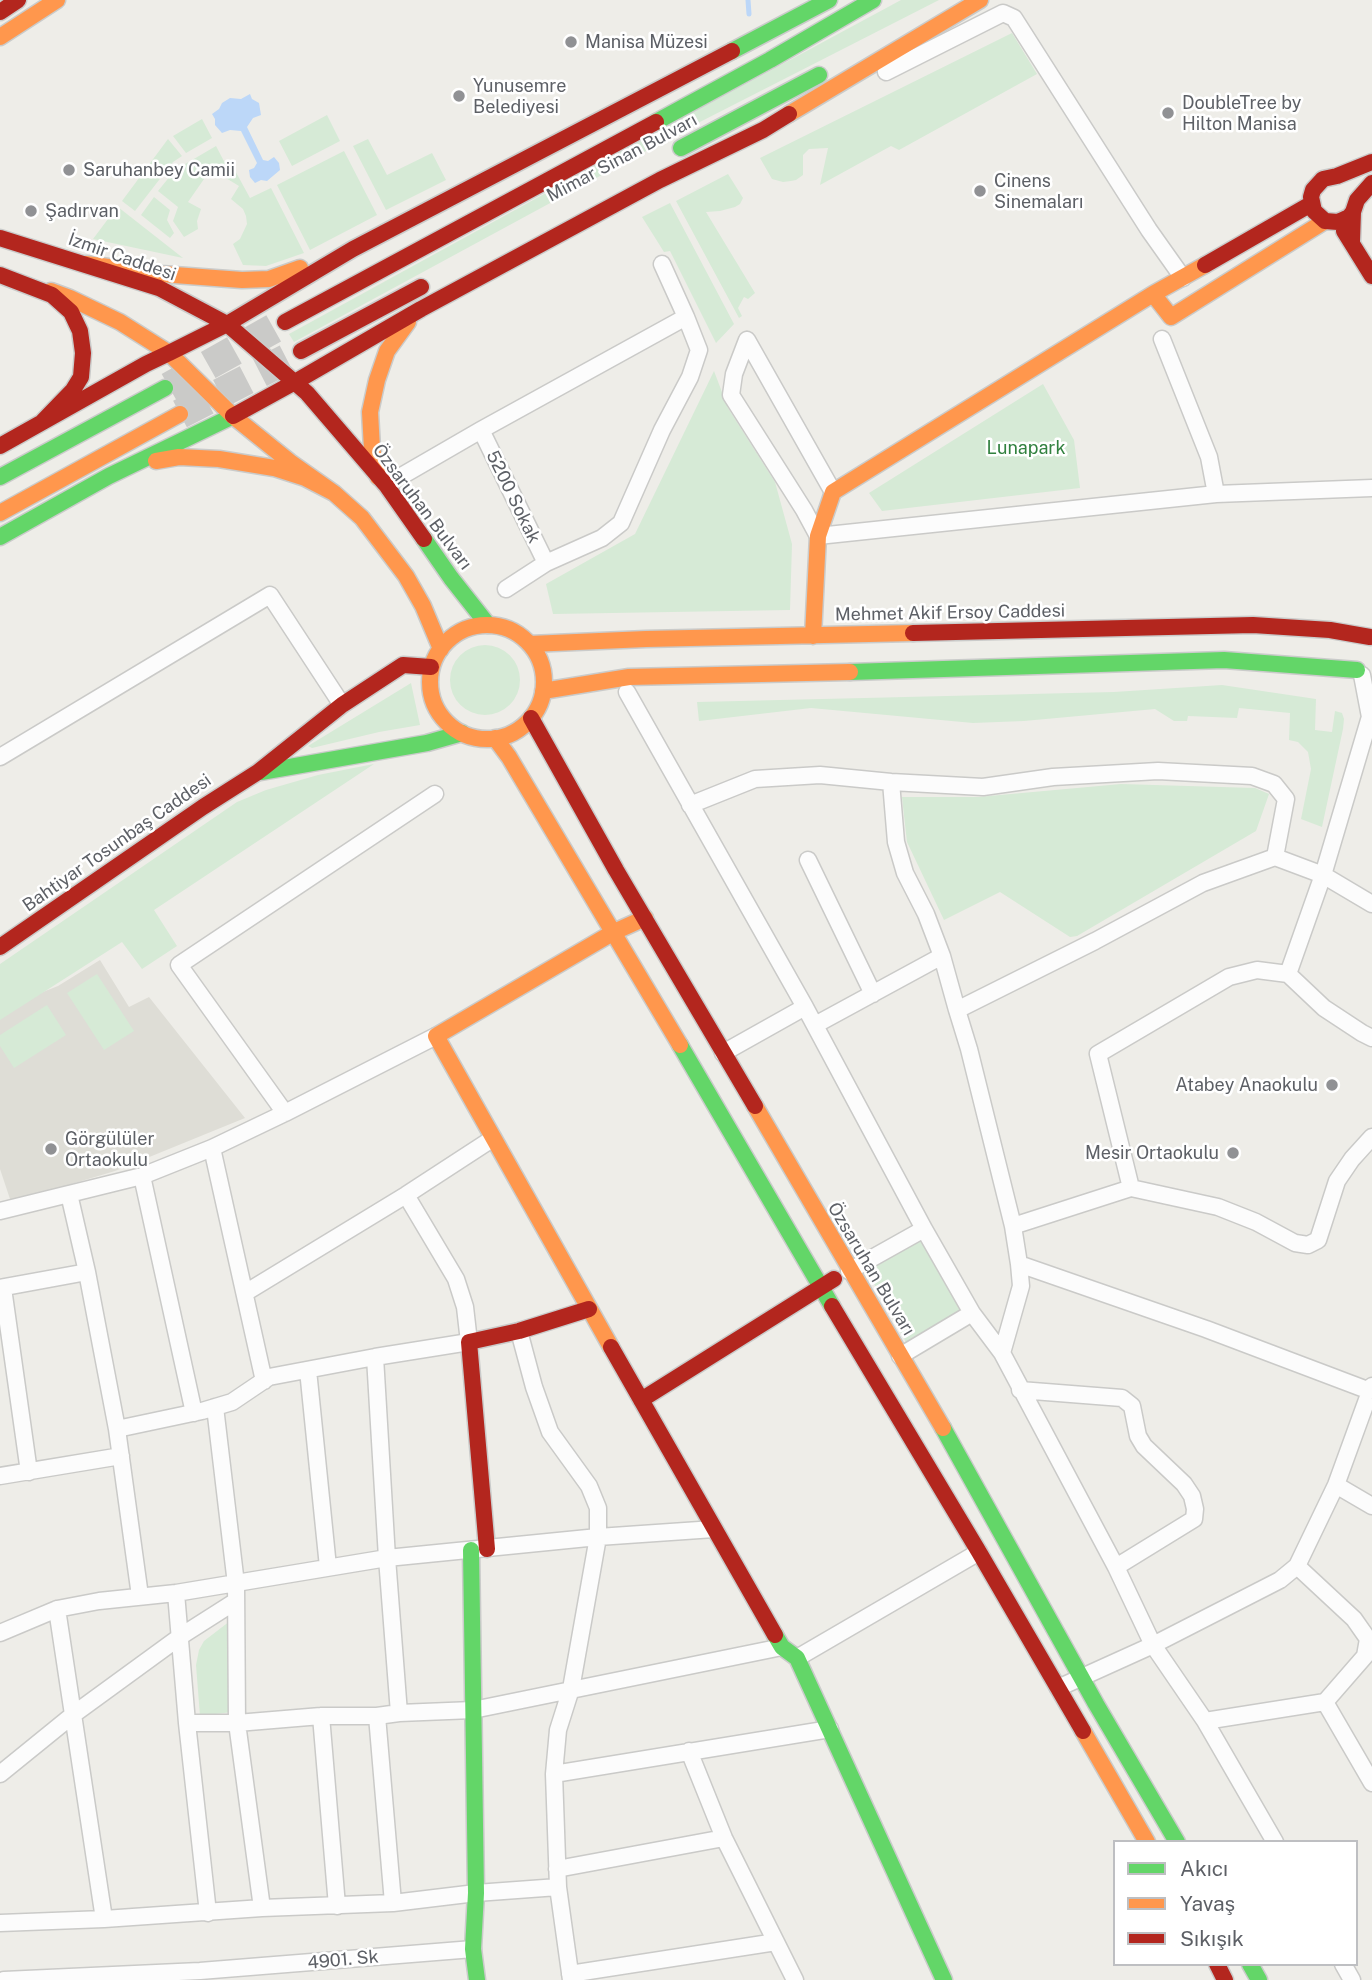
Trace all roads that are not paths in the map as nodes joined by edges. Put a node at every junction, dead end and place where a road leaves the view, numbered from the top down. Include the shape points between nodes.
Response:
1 (18, 0) edge
2 (57, 0) edge
3 (829, 0) edge
4 (873, 0) edge
5 (963, 0) edge
6 (980, 0) edge
7 (0, 12) edge
8 (0, 37) edge
9 (871, 47) dead end
10 (835, 66) dead end
11 (763, 130) junction
12 (665, 157) dead end
13 (1372, 162) edge
14 (1337, 176) junction
15 (1372, 183) edge
16 (1311, 204) junction
17 (1355, 206) junction
18 (1331, 221) junction
19 (0, 238) edge
20 (1352, 241) junction
21 (353, 249) junction
22 (86, 264) junction
23 (662, 264) dead end
24 (0, 274) edge
25 (1372, 276) edge
26 (1183, 278) junction
27 (434, 280) dead end
28 (1153, 294) junction
29 (421, 309) junction
30 (686, 317) junction
31 (285, 323) tunnel mouth
32 (227, 324) junction
33 (1162, 339) dead end
34 (300, 351) tunnel mouth
35 (169, 353) junction
36 (146, 364) junction
37 (295, 382) junction
38 (165, 388) tunnel mouth
39 (180, 414) tunnel mouth
40 (233, 416) junction
41 (43, 421) junction
42 (481, 430) junction
43 (193, 435) junction
44 (0, 446) edge
45 (0, 477) edge
46 (109, 477) junction
47 (382, 481) junction
48 (1372, 488) edge
49 (833, 492) junction
50 (334, 493) junction
51 (1216, 494) junction
52 (0, 513) edge
53 (818, 536) junction
54 (0, 537) edge
55 (546, 563) junction
56 (506, 589) dead end
57 (488, 625) junction
58 (813, 636) junction
59 (1371, 637) edge
60 (530, 644) junction
61 (440, 649) junction
62 (1360, 666) edge
63 (431, 667) junction
64 (543, 691) junction
65 (627, 692) dead end
66 (342, 705) junction
67 (1371, 713) edge
68 (531, 718) junction
69 (462, 733) junction
70 (495, 738) junction
71 (0, 757) edge
72 (258, 772) junction
73 (891, 782) junction
74 (435, 794) dead end
75 (690, 805) junction
76 (1275, 857) junction
77 (808, 860) dead end
78 (1323, 875) junction
79 (1372, 904) edge
80 (645, 918) junction
81 (614, 932) junction
82 (0, 947) edge
83 (942, 956) junction
84 (1288, 974) junction
85 (873, 994) junction
86 (805, 1007) junction
87 (957, 1010) junction
88 (815, 1025) junction
89 (436, 1036) junction
90 (1372, 1038) edge
91 (723, 1053) junction
92 (285, 1113) junction
93 (1371, 1136) edge
94 (492, 1139) junction
95 (212, 1148) junction
96 (142, 1176) junction
97 (1131, 1188) junction
98 (69, 1194) junction
99 (406, 1195) junction
100 (0, 1211) edge
101 (1013, 1226) junction
102 (924, 1229) junction
103 (1018, 1264) junction
104 (849, 1271) junction
105 (87, 1272) junction
106 (821, 1287) junction
107 (2, 1288) edge
108 (245, 1293) junction
109 (589, 1309) junction
110 (972, 1313) junction
111 (519, 1331) junction
112 (469, 1342) junction
113 (1002, 1353) junction
114 (900, 1356) junction
115 (375, 1357) junction
116 (308, 1370) junction
117 (264, 1381) junction
118 (1371, 1389) edge
119 (1020, 1390) junction
120 (640, 1399) junction
121 (215, 1407) junction
122 (194, 1413) junction
123 (117, 1429) junction
124 (121, 1456) junction
125 (29, 1472) junction
126 (0, 1476) edge
127 (1336, 1485) junction
128 (1372, 1506) edge
129 (714, 1528) junction
130 (598, 1537) junction
131 (479, 1550) junction
132 (979, 1552) junction
133 (387, 1558) junction
134 (1297, 1566) junction
135 (328, 1567) junction
136 (1116, 1567) junction
137 (236, 1584) junction
138 (176, 1593) junction
139 (140, 1596) junction
140 (236, 1601) junction
141 (57, 1609) junction
142 (0, 1633) edge
143 (181, 1636) junction
144 (1153, 1645) junction
145 (782, 1647) junction
146 (797, 1658) junction
147 (1082, 1678) junction
148 (1058, 1688) junction
149 (571, 1689) junction
150 (1325, 1702) junction
151 (473, 1710) junction
152 (399, 1713) junction
153 (74, 1714) junction
154 (321, 1716) junction
155 (377, 1716) junction
156 (1205, 1721) junction
157 (187, 1723) junction
158 (237, 1723) junction
159 (830, 1729) junction
160 (689, 1751) junction
161 (0, 1774) edge
162 (554, 1774) junction
163 (1372, 1783) edge
164 (724, 1838) junction
165 (1146, 1840) edge
166 (1176, 1840) edge
167 (1274, 1840) edge
168 (557, 1868) junction
169 (558, 1887) junction
170 (476, 1893) junction
171 (393, 1903) junction
172 (337, 1906) junction
173 (262, 1908) junction
174 (208, 1913) junction
175 (104, 1919) junction
176 (0, 1923) edge
177 (776, 1942) junction
178 (472, 1949) junction
179 (201, 1976) edge
180 (570, 1977) edge
181 (5, 1980) edge
182 (478, 1980) edge
183 (794, 1980) edge
184 (944, 1980) edge

1 - 7 main road
2 - 8 main road
3 - 21 main road
4 - 31 main road, Mimar Sinan Bulvarı
5 - 9 main road
6 - 11 main road
10 - 12 main road, Mimar Sinan Bulvarı
11 - 26 street via 1003,13 1014,18
11 - 29 main road
13 - 14 main road
14 - 16 main road via 1317,183
14 - 17 main road via 1354,187
15 - 17 main road
16 - 18 main road via 1318,217
16 - 26 main road
17 - 18 main road via 1349,217
17 - 20 main road
18 - 20 main road
18 - 28 main road via 1171,317
19 - 22 main road, İzmir Caddesi
20 - 25 main road
21 - 22 main road via 269,279 173,275
21 - 32 main road
22 - 32 main road, İzmir Caddesi via 159,288
23 - 30 street
24 - 35 main road via 70,298
24 - 41 main road via 52,295 71,312 80,331 81,377
26 - 28 main road
27 - 34 main road
28 - 49 main road
29 - 37 main road
29 - 47 main road via 387,351 377,380 370,412 372,449
30 - 42 street
30 - 55 street via 699,350 621,523 602,538
32 - 35 main road
32 - 37 main road, İzmir Caddesi
33 - 51 street via 1209,457
35 - 36 main road
35 - 40 main road
36 - 41 main road
36 - 43 main road via 160,366 169,376 194,417
37 - 40 main road
37 - 47 main road, Özsaruhan Bulvarı
38 - 45 main road
39 - 52 main road
40 - 43 main road
40 - 50 main road
41 - 44 main road
42 - 47 street
42 - 55 street, 5200 Sokak
43 - 46 main road
46 - 50 main road via 178,457 219,459 274,468
46 - 54 main road
47 - 57 main road, Özsaruhan Bulvarı
48 - 51 street
49 - 53 main road
49 - 53 street via 747,340 731,395
50 - 61 main road via 362,518 406,576
51 - 53 street
53 - 58 main road
55 - 56 street
57 - 60 main road via 503,627
57 - 61 main road via 460,632
58 - 59 main road, Mehmet Akif Ersoy Caddesi via 1253,625
58 - 60 main road, Mehmet Akif Ersoy Caddesi
59 - 62 main road via 1363,639
60 - 64 main road via 544,674
61 - 63 main road
62 - 64 main road via 1224,660 629,677
62 - 67 street
63 - 66 main road, Bahtiyar Tosunbaş Caddesi via 403,665
63 - 69 main road via 438,710
64 - 68 main road
65 - 75 street
66 - 71 street via 270,595
66 - 72 main road, Bahtiyar Tosunbaş Caddesi
67 - 78 street
68 - 70 main road
68 - 80 main road, Özsaruhan Bulvarı
69 - 70 main road
69 - 72 main road, Bahtiyar Tosunbaş Caddesi
70 - 81 main road
72 - 82 main road, Bahtiyar Tosunbaş Caddesi
73 - 75 street via 820,775 754,779
73 - 76 street via 983,788 1053,777 1158,771 1252,776 1274,784 1286,799
73 - 83 street via 895,842
74 - 92 street via 179,965
75 - 86 street
76 - 78 street
76 - 87 street via 1203,883
77 - 85 street
78 - 79 street
78 - 84 street
80 - 81 main road
80 - 91 main road, Özsaruhan Bulvarı
81 - 89 main road
81 - 106 main road
83 - 85 street
83 - 87 street
84 - 90 street via 1324,1008
84 - 97 street via 1256,970 1228,976 1098,1054
85 - 88 street
86 - 88 street
86 - 91 street
87 - 101 street
88 - 102 street
89 - 92 street
89 - 94 main road
91 - 104 main road, Özsaruhan Bulvarı
92 - 95 street
93 - 97 street via 1337,1181 1318,1240 1308,1245 1218,1207
94 - 99 street
94 - 109 main road
95 - 96 street
95 - 108 street
96 - 98 street
96 - 122 street
97 - 101 street
98 - 100 street
98 - 105 street
99 - 108 street
99 - 112 street via 456,1279
101 - 103 street
102 - 104 street
102 - 110 street
103 - 113 street via 1021,1286
103 - 118 street
104 - 106 main road
104 - 114 main road, Özsaruhan Bulvarı
105 - 107 street
105 - 123 street
106 - 120 main road
106 - 132 main road
107 - 125 street
108 - 117 street
109 - 111 main road
109 - 120 main road
110 - 113 street
110 - 114 street
111 - 112 main road
111 - 130 street via 550,1432 589,1486 597,1508
112 - 115 street
112 - 131 main road
113 - 119 street
114 - 147 main road, Özsaruhan Bulvarı
115 - 116 street
115 - 133 street
116 - 117 street
116 - 135 street
117 - 121 street via 232,1402
118 - 127 street
119 - 136 street
119 - 136 street via 1122,1398 1132,1406 1144,1446 1192,1496 1194,1519
120 - 129 main road
121 - 122 street
121 - 137 street
122 - 123 street
123 - 124 street
124 - 125 street
124 - 139 street
125 - 126 street
127 - 128 street
127 - 134 street
129 - 130 street
129 - 145 main road
130 - 131 street
130 - 149 street
131 - 133 street
131 - 151 main road
132 - 146 street
132 - 148 main road
133 - 135 street
133 - 152 street
134 - 144 street via 1280,1580
134 - 150 street via 1354,1619 1368,1639 1366,1656
135 - 137 street
136 - 144 street
137 - 138 street
137 - 140 street
138 - 139 street
138 - 143 street
139 - 141 street
140 - 143 street
140 - 158 street
141 - 142 street
141 - 153 street
143 - 153 street
143 - 157 street
144 - 147 street
144 - 156 street
145 - 146 main road
145 - 149 street
146 - 159 main road
147 - 148 street
147 - 166 main road, Özsaruhan Bulvarı
148 - 165 main road
149 - 151 street
149 - 162 street via 558,1730
150 - 156 street
150 - 163 street
151 - 152 street
151 - 170 main road
152 - 155 street
153 - 161 street
153 - 175 street
154 - 155 street
154 - 158 street
154 - 172 street
155 - 171 street
156 - 167 street
157 - 158 street
157 - 174 street
158 - 173 street
159 - 160 street
159 - 184 main road
160 - 162 street
160 - 164 street
162 - 168 street
164 - 168 street
164 - 177 street
168 - 169 street
169 - 170 street
169 - 180 street
170 - 171 street
170 - 178 main road
171 - 172 street
172 - 173 street
173 - 174 street
174 - 175 street
175 - 176 street
177 - 180 street
177 - 183 street
178 - 179 street, 4901. Sk
178 - 182 main road
179 - 181 street, 4901. Sk

